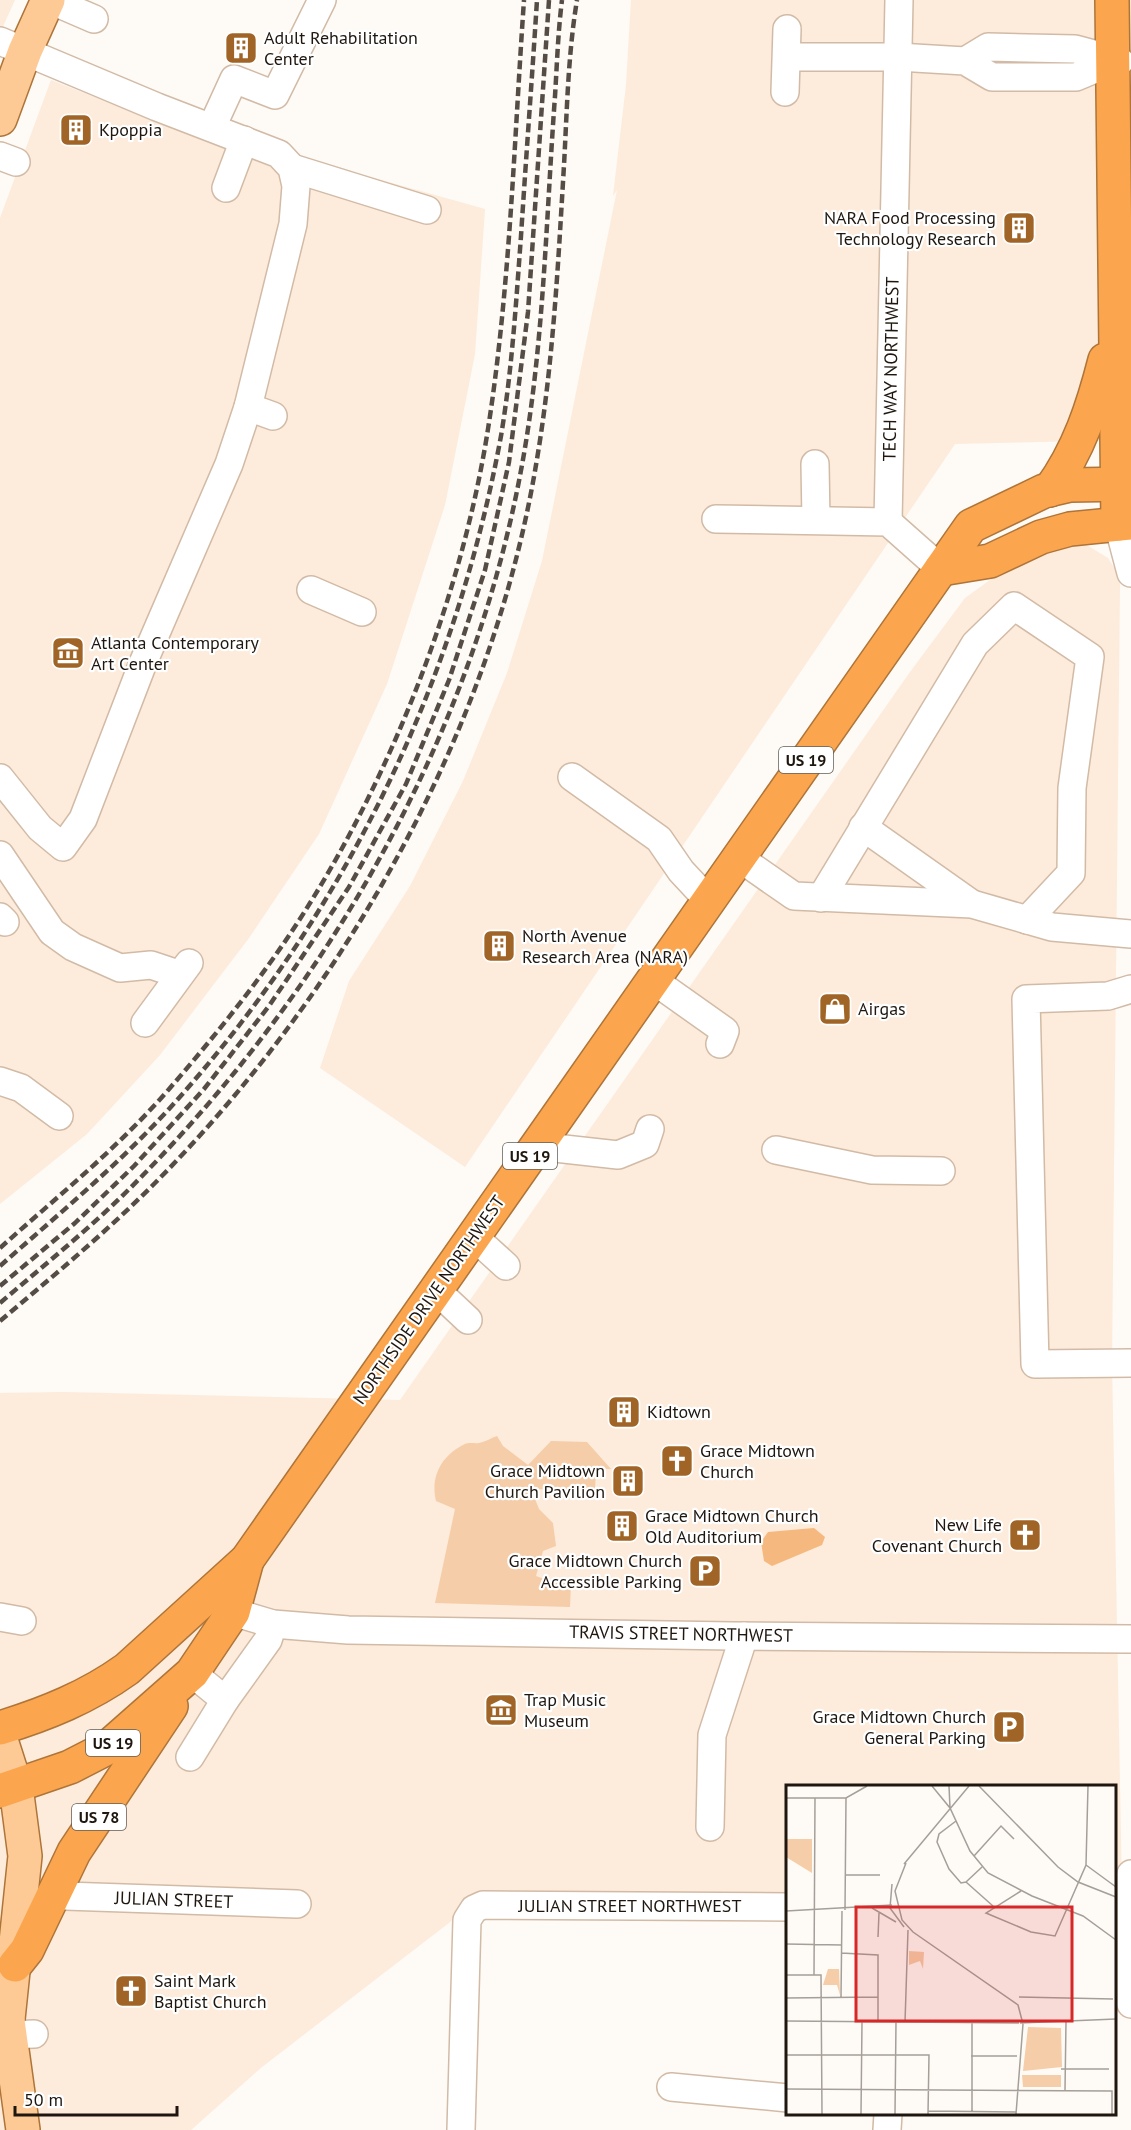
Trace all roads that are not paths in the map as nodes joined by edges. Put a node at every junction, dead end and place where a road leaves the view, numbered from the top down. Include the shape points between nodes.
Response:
1 (49, 0) edge
2 (322, 0) edge
3 (899, 0) edge
4 (1112, 0) edge
5 (94, 19) dead end
6 (787, 29) dead end
7 (12, 46) edge
8 (788, 57) junction
9 (898, 57) junction
10 (1122, 61) edge
11 (785, 92) dead end
12 (0, 120) edge
13 (212, 127) junction
14 (244, 140) junction
15 (292, 168) junction
16 (226, 188) dead end
17 (427, 210) dead end
18 (1117, 316) junction
19 (815, 464) dead end
20 (1124, 483) edge
21 (1050, 490) junction
22 (716, 519) dead end
23 (816, 520) junction
24 (888, 522) junction
25 (1124, 523) edge
26 (940, 569) junction
27 (1131, 573) edge
28 (311, 590) dead end
29 (362, 612) dead end
30 (572, 777) dead end
31 (0, 778) edge
32 (863, 827) junction
33 (0, 855) edge
34 (738, 857) junction
35 (821, 898) junction
36 (708, 900) junction
37 (972, 904) junction
38 (1027, 920) junction
39 (1131, 934) edge
40 (653, 980) junction
41 (1131, 989) edge
42 (145, 1023) dead end
43 (720, 1044) dead end
44 (0, 1081) edge
45 (59, 1116) dead end
46 (650, 1129) dead end
47 (537, 1146) junction
48 (776, 1150) dead end
49 (941, 1171) dead end
50 (473, 1236) junction
51 (506, 1266) dead end
52 (436, 1290) junction
53 (468, 1320) dead end
54 (1131, 1363) edge
55 (247, 1560) junction
56 (233, 1612) junction
57 (273, 1624) junction
58 (744, 1636) junction
59 (1131, 1638) edge
60 (192, 1672) junction
61 (225, 1700) junction
62 (0, 1728) edge
63 (0, 1737) edge
64 (190, 1757) dead end
65 (8, 1789) edge
66 (710, 1827) dead end
67 (1131, 1874) edge
68 (52, 1893) junction
69 (297, 1904) dead end
70 (786, 1907) edge
71 (1122, 1912) edge
72 (7, 1966) edge
73 (1131, 2004) edge
74 (671, 2087) dead end
75 (786, 2098) edge
76 (888, 2115) edge
77 (23, 2130) edge
78 (461, 2130) edge
79 (887, 2130) edge

1 - 5 street
1 - 7 main road
2 - 13 street via 275,95 234,79
3 - 9 street, TECH WAY NORTHWEST
4 - 10 highway
6 - 8 street
7 - 12 main road
7 - 13 street via 153,118
8 - 9 street
8 - 11 street
9 - 10 street via 965,61 988,47 1075,49
9 - 24 street, TECH WAY NORTHWEST
10 - 18 highway
13 - 14 street
14 - 15 street via 279,154
14 - 16 street
15 - 17 street
15 - 31 street via 296,186 293,224 261,411 229,464 143,663 83,819 63,847 40,828
18 - 20 highway
18 - 21 highway via 1090,416
19 - 23 street
20 - 21 highway, NORTHSIDE DRIVE NORTHWEST via 1070,485
20 - 25 highway
21 - 26 highway, NORTHSIDE DRIVE NORTHWEST via 971,526
22 - 23 street
23 - 24 street
24 - 26 street
25 - 26 highway via 1060,532 990,561
25 - 27 street
26 - 34 highway, NORTHSIDE DRIVE NORTHWEST / US 19
28 - 29 street
30 - 36 street via 659,839
32 - 35 street
32 - 37 street
32 - 38 street via 975,644 1014,606 1090,657 1072,788 1071,873
33 - 42 street via 52,932 73,947 120,968 184,968
34 - 35 street via 794,896
34 - 36 highway, NORTHSIDE DRIVE NORTHWEST / US 19
35 - 37 street
36 - 40 highway, NORTHSIDE DRIVE NORTHWEST / US 19
37 - 38 street
38 - 39 street via 1052,927
40 - 43 street via 725,1031
40 - 47 highway, NORTHSIDE DRIVE NORTHWEST / US 19
41 - 54 street via 1108,996 1026,999 1035,1364
44 - 45 street via 21,1088
46 - 47 street via 645,1144 618,1155
47 - 50 highway, NORTHSIDE DRIVE NORTHWEST / US 19
48 - 49 street via 872,1170
50 - 51 street
50 - 52 highway, NORTHSIDE DRIVE NORTHWEST / US 19
52 - 53 street
52 - 55 highway, NORTHSIDE DRIVE NORTHWEST / US 19
55 - 56 highway, NORTHSIDE DRIVE NORTHWEST / US 19
55 - 62 highway, NORTHSIDE DRIVE NORTHWEST / US 19 via 111,1681 60,1708
56 - 57 street, TRAVIS STREET NORTHWEST
56 - 60 highway, NORTHSIDE DRIVE NORTHWEST / US 19
57 - 58 street, TRAVIS STREET NORTHWEST via 380,1631
57 - 61 street via 268,1640
58 - 59 street, TRAVIS STREET NORTHWEST
58 - 66 street via 712,1735
60 - 61 street
60 - 65 highway, NORTHSIDE DRIVE NORTHWEST / US 19 via 107,1748 70,1767
60 - 68 highway, US 78
61 - 64 street
63 - 65 main road
65 - 72 main road via 26,1856
67 - 71 street
68 - 69 street, JULIAN STREET
68 - 72 highway, US 78 via 27,1950
70 - 78 street, JULIAN STREET NORTHWEST via 483,1905 474,1909 467,1920
71 - 73 street
72 - 77 main road, US 78 via 17,2029
74 - 75 street
76 - 79 street

